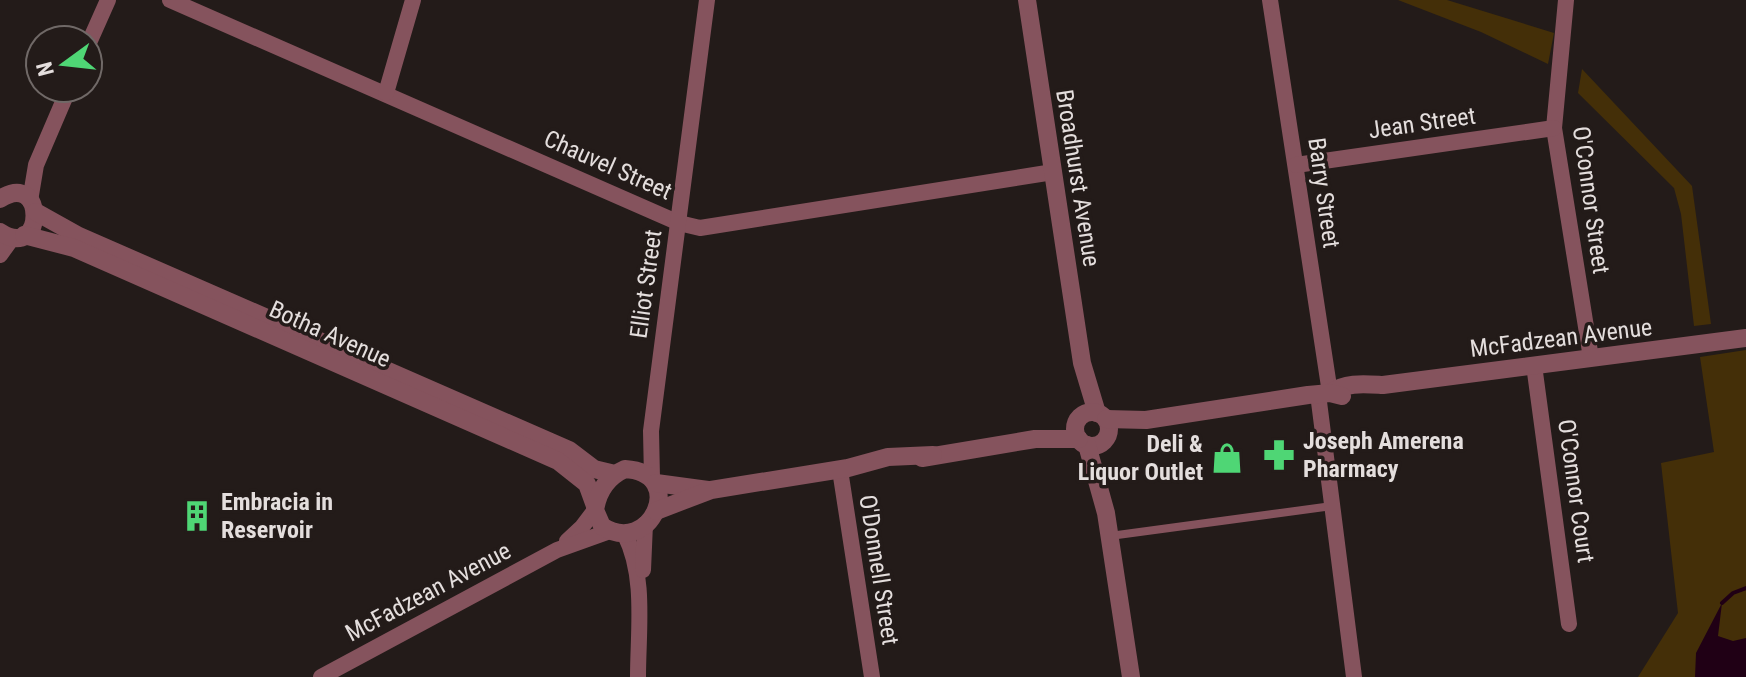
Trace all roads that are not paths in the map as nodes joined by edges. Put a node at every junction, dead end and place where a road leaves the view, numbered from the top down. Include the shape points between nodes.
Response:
1 (108, 0) edge
2 (170, 0) edge
3 (413, 0) edge
4 (707, 0) edge
5 (1027, 0) edge
6 (1270, 0) edge
7 (1566, 0) edge
8 (97, 24) edge
9 (386, 93) junction
10 (62, 104) edge
11 (1554, 128) junction
12 (1296, 165) junction
13 (1053, 172) junction
14 (13, 200) edge
15 (679, 223) junction
16 (12, 235) edge
17 (0, 255) edge
18 (189, 291) junction
19 (1746, 338) edge
20 (1591, 358) junction
21 (1534, 365) junction
22 (1324, 394) junction
23 (469, 414) junction
24 (1092, 429) junction
25 (651, 431) junction
26 (844, 469) junction
27 (624, 472) junction
28 (654, 480) junction
29 (711, 490) junction
30 (1332, 506) junction
31 (595, 508) junction
32 (651, 518) junction
33 (617, 533) junction
34 (1109, 536) junction
35 (557, 550) junction
36 (638, 599) junction
37 (1569, 624) dead end
38 (321, 677) edge
39 (638, 677) edge
40 (872, 677) edge
41 (1131, 677) edge
42 (1354, 677) edge

1 - 8 street
2 - 9 street, Chauvel Street
3 - 9 street
4 - 15 street, Elliot Street
5 - 13 street, Broadhurst Avenue
6 - 12 street, Barry Street
7 - 11 street, O'Connor Street
9 - 15 street, Chauvel Street
10 - 14 street via 36,165
11 - 12 street, Jean Street
11 - 20 street, O'Connor Street
12 - 22 street, Barry Street
13 - 15 street, Chauvel Street via 700,228
13 - 24 street, Broadhurst Avenue
14 - 16 street via 33,226
14 - 18 street, Botha Avenue
15 - 25 street, Elliot Street
16 - 17 street
16 - 18 street, Botha Avenue via 74,248
18 - 23 street, Botha Avenue
19 - 20 street, McFadzean Avenue
20 - 21 street, McFadzean Avenue
21 - 22 street, McFadzean Avenue via 1339,386
21 - 37 street, O'Connor Court
22 - 24 street, McFadzean Avenue
22 - 30 street, Barry Street
23 - 27 street, Botha Avenue via 569,450 594,469
23 - 31 street, Botha Avenue via 573,470 587,484
24 - 26 street, McFadzean Avenue via 933,455 888,457
24 - 34 street, Broadhurst Avenue
25 - 27 street, Elliot Street via 643,455
25 - 28 street, Elliot Street
26 - 29 street, McFadzean Avenue
26 - 40 street, O'Donnell Street
27 - 28 street
27 - 31 street via 604,484
28 - 29 street, McFadzean Avenue
28 - 32 street via 659,498
29 - 32 street, McFadzean Avenue
30 - 34 lane
30 - 42 street, Barry Street
31 - 33 street via 597,519
31 - 35 street, McFadzean Avenue
32 - 33 street via 636,532
32 - 36 street
33 - 35 street, McFadzean Avenue
33 - 36 street via 635,559
34 - 41 street, Broadhurst Avenue
35 - 38 street, McFadzean Avenue
36 - 39 street

